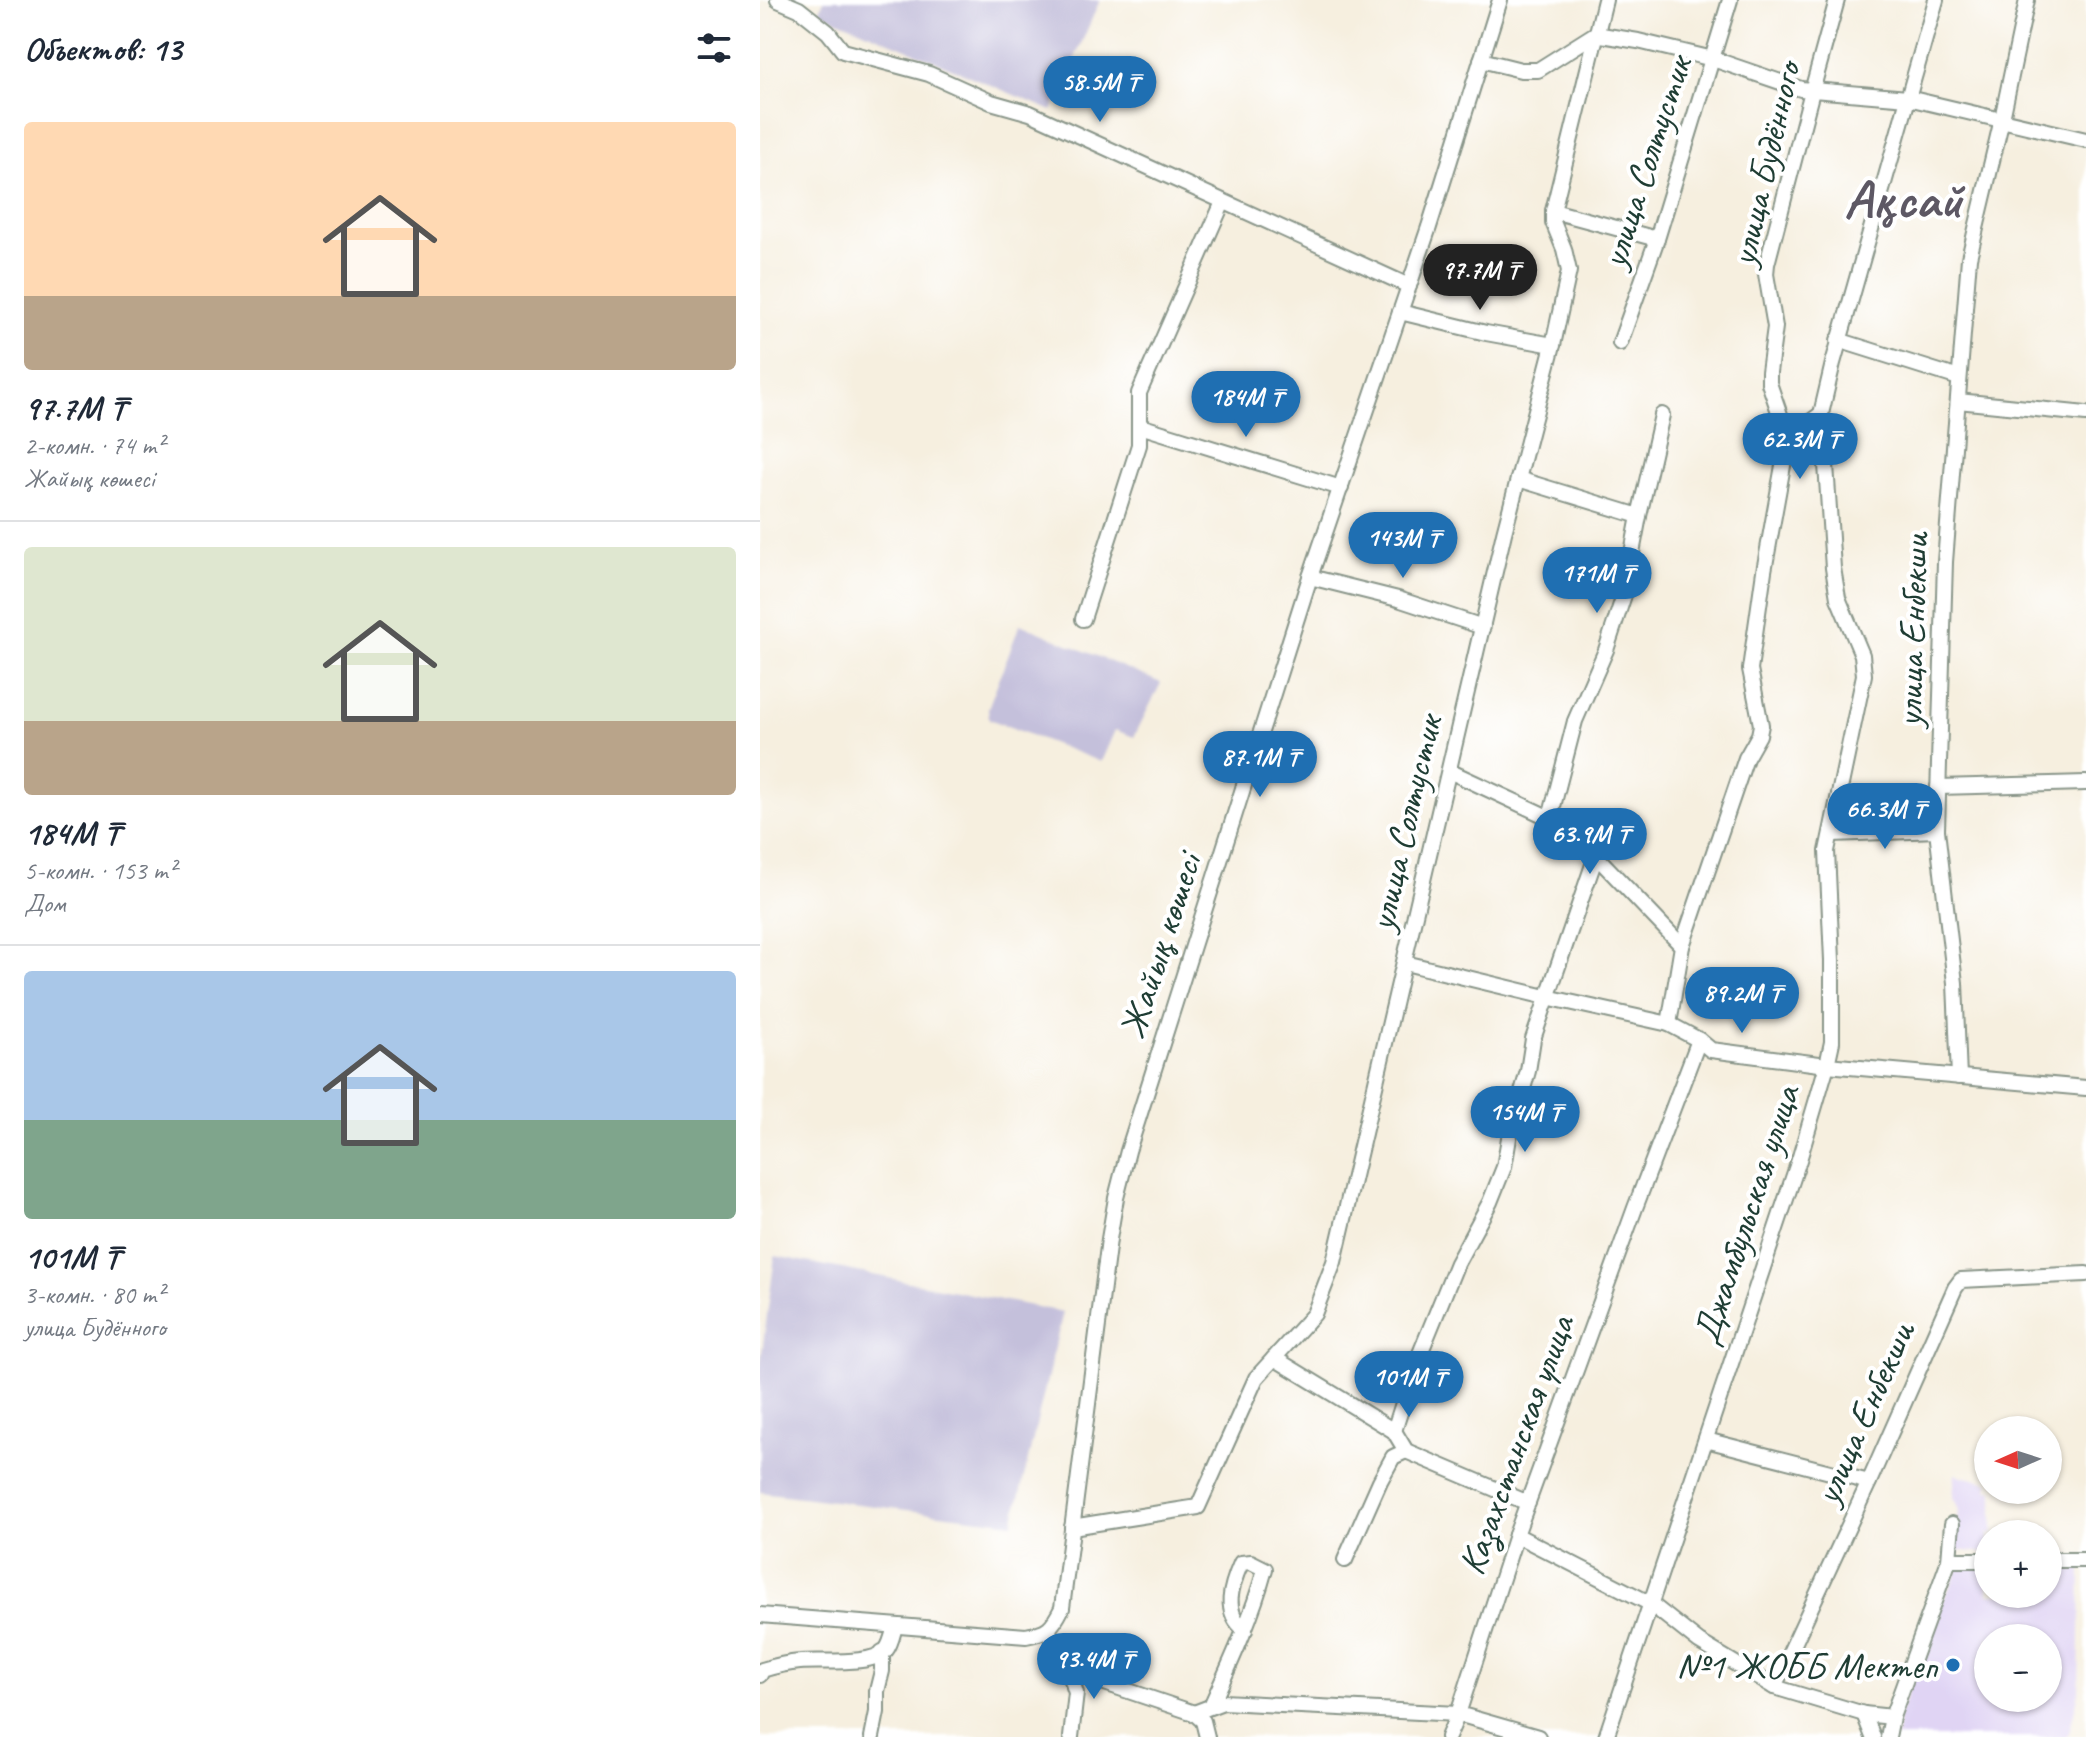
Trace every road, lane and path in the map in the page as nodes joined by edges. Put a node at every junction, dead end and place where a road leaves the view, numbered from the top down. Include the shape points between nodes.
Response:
1 (778, 0) edge
2 (1500, 0) edge
3 (1605, 0) edge
4 (1730, 0) edge
5 (1837, 0) edge
6 (1936, 0) edge
7 (2027, 0) edge
8 (1595, 34) junction
9 (1713, 59) junction
10 (1481, 60) junction
11 (1812, 91) junction
12 (1908, 98) junction
13 (2002, 119) junction
14 (2086, 140) edge
15 (1223, 202) junction
16 (1553, 211) junction
17 (1657, 239) junction
18 (1409, 286) junction
19 (1400, 312) junction
20 (1838, 340) junction
21 (1620, 343) dead end
22 (1553, 345) junction
23 (1959, 378) junction
24 (1958, 401) junction
25 (1821, 414) junction
26 (2086, 414) edge
27 (1662, 415) dead end
28 (1140, 426) junction
29 (1788, 438) junction
30 (1518, 479) junction
31 (1341, 488) junction
32 (1639, 516) junction
33 (1310, 577) junction
34 (1083, 619) dead end
35 (1483, 627) junction
36 (1449, 771) junction
37 (2086, 783) edge
38 (1938, 787) junction
39 (1550, 818) junction
40 (1937, 830) junction
41 (1832, 834) junction
42 (1596, 856) junction
43 (1682, 946) junction
44 (1405, 963) junction
45 (1547, 997) junction
46 (1669, 1024) junction
47 (1699, 1040) junction
48 (1827, 1065) junction
49 (1959, 1077) junction
50 (2086, 1088) edge
51 (2086, 1274) edge
52 (1274, 1358) junction
53 (1394, 1431) junction
54 (1706, 1440) junction
55 (1406, 1451) junction
56 (1869, 1482) junction
57 (1528, 1503) junction
58 (1952, 1524) dead end
59 (1072, 1527) junction
60 (1516, 1535) junction
61 (1345, 1560) dead end
62 (1949, 1560) junction
63 (1974, 1560) edge
64 (2062, 1560) edge
65 (2086, 1560) edge
66 (1651, 1604) junction
67 (760, 1615) edge
68 (895, 1626) junction
69 (1048, 1629) junction
70 (1245, 1630) dead end
71 (882, 1652) junction
72 (1069, 1671) junction
73 (760, 1675) edge
74 (1774, 1687) junction
75 (1211, 1706) junction
76 (1458, 1714) junction
77 (1864, 1714) junction
78 (1198, 1717) junction
79 (1892, 1717) junction
80 (1514, 1734) edge
81 (1872, 1736) edge
82 (872, 1737) edge
83 (1071, 1737) edge
84 (1207, 1737) edge
85 (1448, 1737) edge
86 (1538, 1737) edge
87 (1606, 1737) edge
88 (1888, 1737) edge

1 - 15 street via 799,9 843,51 929,74 1030,113
2 - 10 street, Жайық көшесі
3 - 8 street, улица Солтустик
4 - 9 street, улица Солтустик
5 - 11 street, улица Будённого
6 - 12 street, Джамбульская улица
7 - 13 street, улица Енбекши
8 - 9 street
8 - 10 street via 1538,70
8 - 16 street, улица Солтустик
9 - 11 street
9 - 17 street, улица Солтустик
10 - 18 street, Жайық көшесі
11 - 12 street
11 - 29 street, улица Будённого via 1766,274 1775,327 1769,383
12 - 13 street
12 - 20 street, Джамбульская улица
13 - 14 street
13 - 23 street, улица Енбекши via 1969,258
15 - 18 street
15 - 28 street via 1139,393
16 - 17 street
16 - 22 street, улица Солтустик via 1569,271
17 - 21 street, улица Солтустик
18 - 19 street, Жайық көшесі
19 - 22 street
19 - 31 street, Жайық көшесі
20 - 23 street
20 - 25 street, Джамбульская улица
22 - 30 street, улица Солтустик
23 - 24 street, улица Енбекши
24 - 26 street
24 - 38 street, улица Енбекши via 1945,562
25 - 29 street
25 - 41 street, Джамбульская улица via 1833,568 1864,675
27 - 32 street
28 - 31 street
28 - 34 street via 1139,445
29 - 43 street, улица Будённого via 1750,669 1759,735 1746,758
30 - 32 street
30 - 35 street, улица Солтустик
31 - 33 street, Жайық көшесі
32 - 39 street via 1624,595 1575,721
33 - 35 street
33 - 59 street, Жайық көшесі via 1116,1198
35 - 36 street, улица Солтустик
36 - 39 street
36 - 44 street, улица Солтустик
37 - 38 street
38 - 40 street, улица Енбекши
39 - 42 street
40 - 41 street
40 - 49 street, улица Енбекши via 1955,983
41 - 48 street, Джамбульская улица via 1827,851 1832,1042
42 - 43 street
42 - 45 street
43 - 46 street, улица Будённого
44 - 45 street
44 - 52 street, улица Солтустик via 1334,1262 1314,1314
45 - 46 street
45 - 53 street via 1504,1167 1457,1263
46 - 47 street
47 - 48 street via 1711,1050
47 - 57 street, Казахстанская улица
48 - 49 street
48 - 54 street, Джамбульская улица
49 - 50 street
51 - 56 street, улица Енбекши via 1961,1280
52 - 53 street
52 - 59 street, улица Солтустик via 1256,1378 1198,1507
53 - 55 street
54 - 56 street
54 - 66 street, Джамбульская улица
55 - 57 street
55 - 61 street via 1393,1457
56 - 74 street, улица Енбекши
57 - 60 street, Казахстанская улица
58 - 62 street
59 - 69 street, Жайық көшесі via 1062,1608
60 - 66 street
60 - 76 street, Казахстанская улица
62 - 63 street
62 - 79 street
64 - 65 street
66 - 74 street via 1699,1642
66 - 87 street, Джамбульская улица
67 - 68 street
68 - 69 street via 1026,1636
68 - 71 street
69 - 72 street
70 - 75 street
71 - 73 street via 776,1666
71 - 82 street
72 - 78 street
72 - 83 street via 1076,1693
74 - 77 street
75 - 76 street via 1223,1702
75 - 78 street
76 - 80 street
76 - 85 street, Казахстанская улица
77 - 79 street
77 - 81 street
78 - 84 street
79 - 88 street
80 - 86 street

